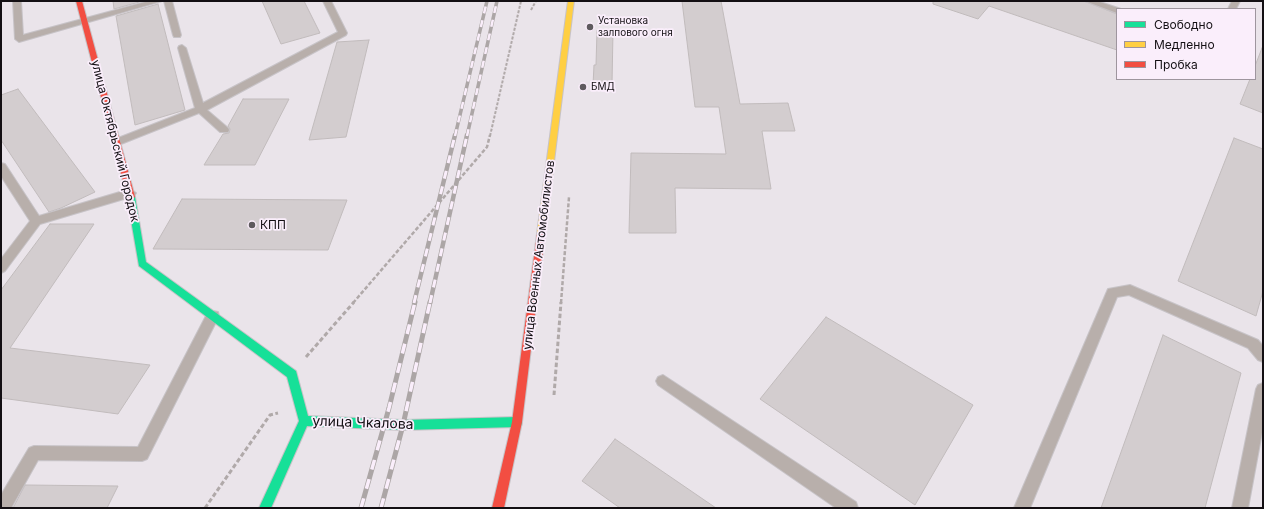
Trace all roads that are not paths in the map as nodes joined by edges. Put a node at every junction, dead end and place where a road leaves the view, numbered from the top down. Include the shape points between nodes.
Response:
1 (17, 1) edge
2 (79, 1) edge
3 (158, 1) edge
4 (168, 1) edge
5 (327, 1) edge
6 (571, 1) edge
7 (1089, 1) edge
8 (1116, 10) edge
9 (85, 22) junction
10 (177, 35) dead end
11 (182, 48) dead end
12 (200, 109) junction
13 (224, 130) dead end
14 (117, 142) junction
15 (1, 167) edge
16 (130, 193) junction
17 (36, 221) junction
18 (1, 268) edge
19 (213, 316) junction
20 (1263, 356) edge
21 (663, 381) dead end
22 (1263, 389) edge
23 (304, 421) junction
24 (517, 422) junction
25 (2, 508) edge
26 (265, 508) edge
27 (498, 508) edge
28 (850, 508) edge
29 (1022, 508) edge
30 (1240, 508) edge

1 - 9 lane via 19,40
2 - 9 street, улица Октябрьский Городок
3 - 9 lane
4 - 10 lane
5 - 12 lane via 343,33
6 - 24 street, улица Военных Автомобилистов
7 - 8 lane
9 - 14 street, улица Октябрьский Городок
11 - 12 lane
12 - 13 lane
12 - 14 lane
14 - 16 street, улица Октябрьский Городок
15 - 17 lane
16 - 17 lane
16 - 19 street, улица Октябрьский Городок via 142,264
17 - 18 lane
19 - 23 street, улица Октябрьский Городок via 292,374
19 - 25 lane via 142,454 34,453
20 - 29 lane via 1252,344 1130,290 1112,294
21 - 28 lane
22 - 30 lane
23 - 24 street, улица Чкалова via 403,425
23 - 26 street, улица Чкалова
24 - 27 street, улица Военных Автомобилистов

